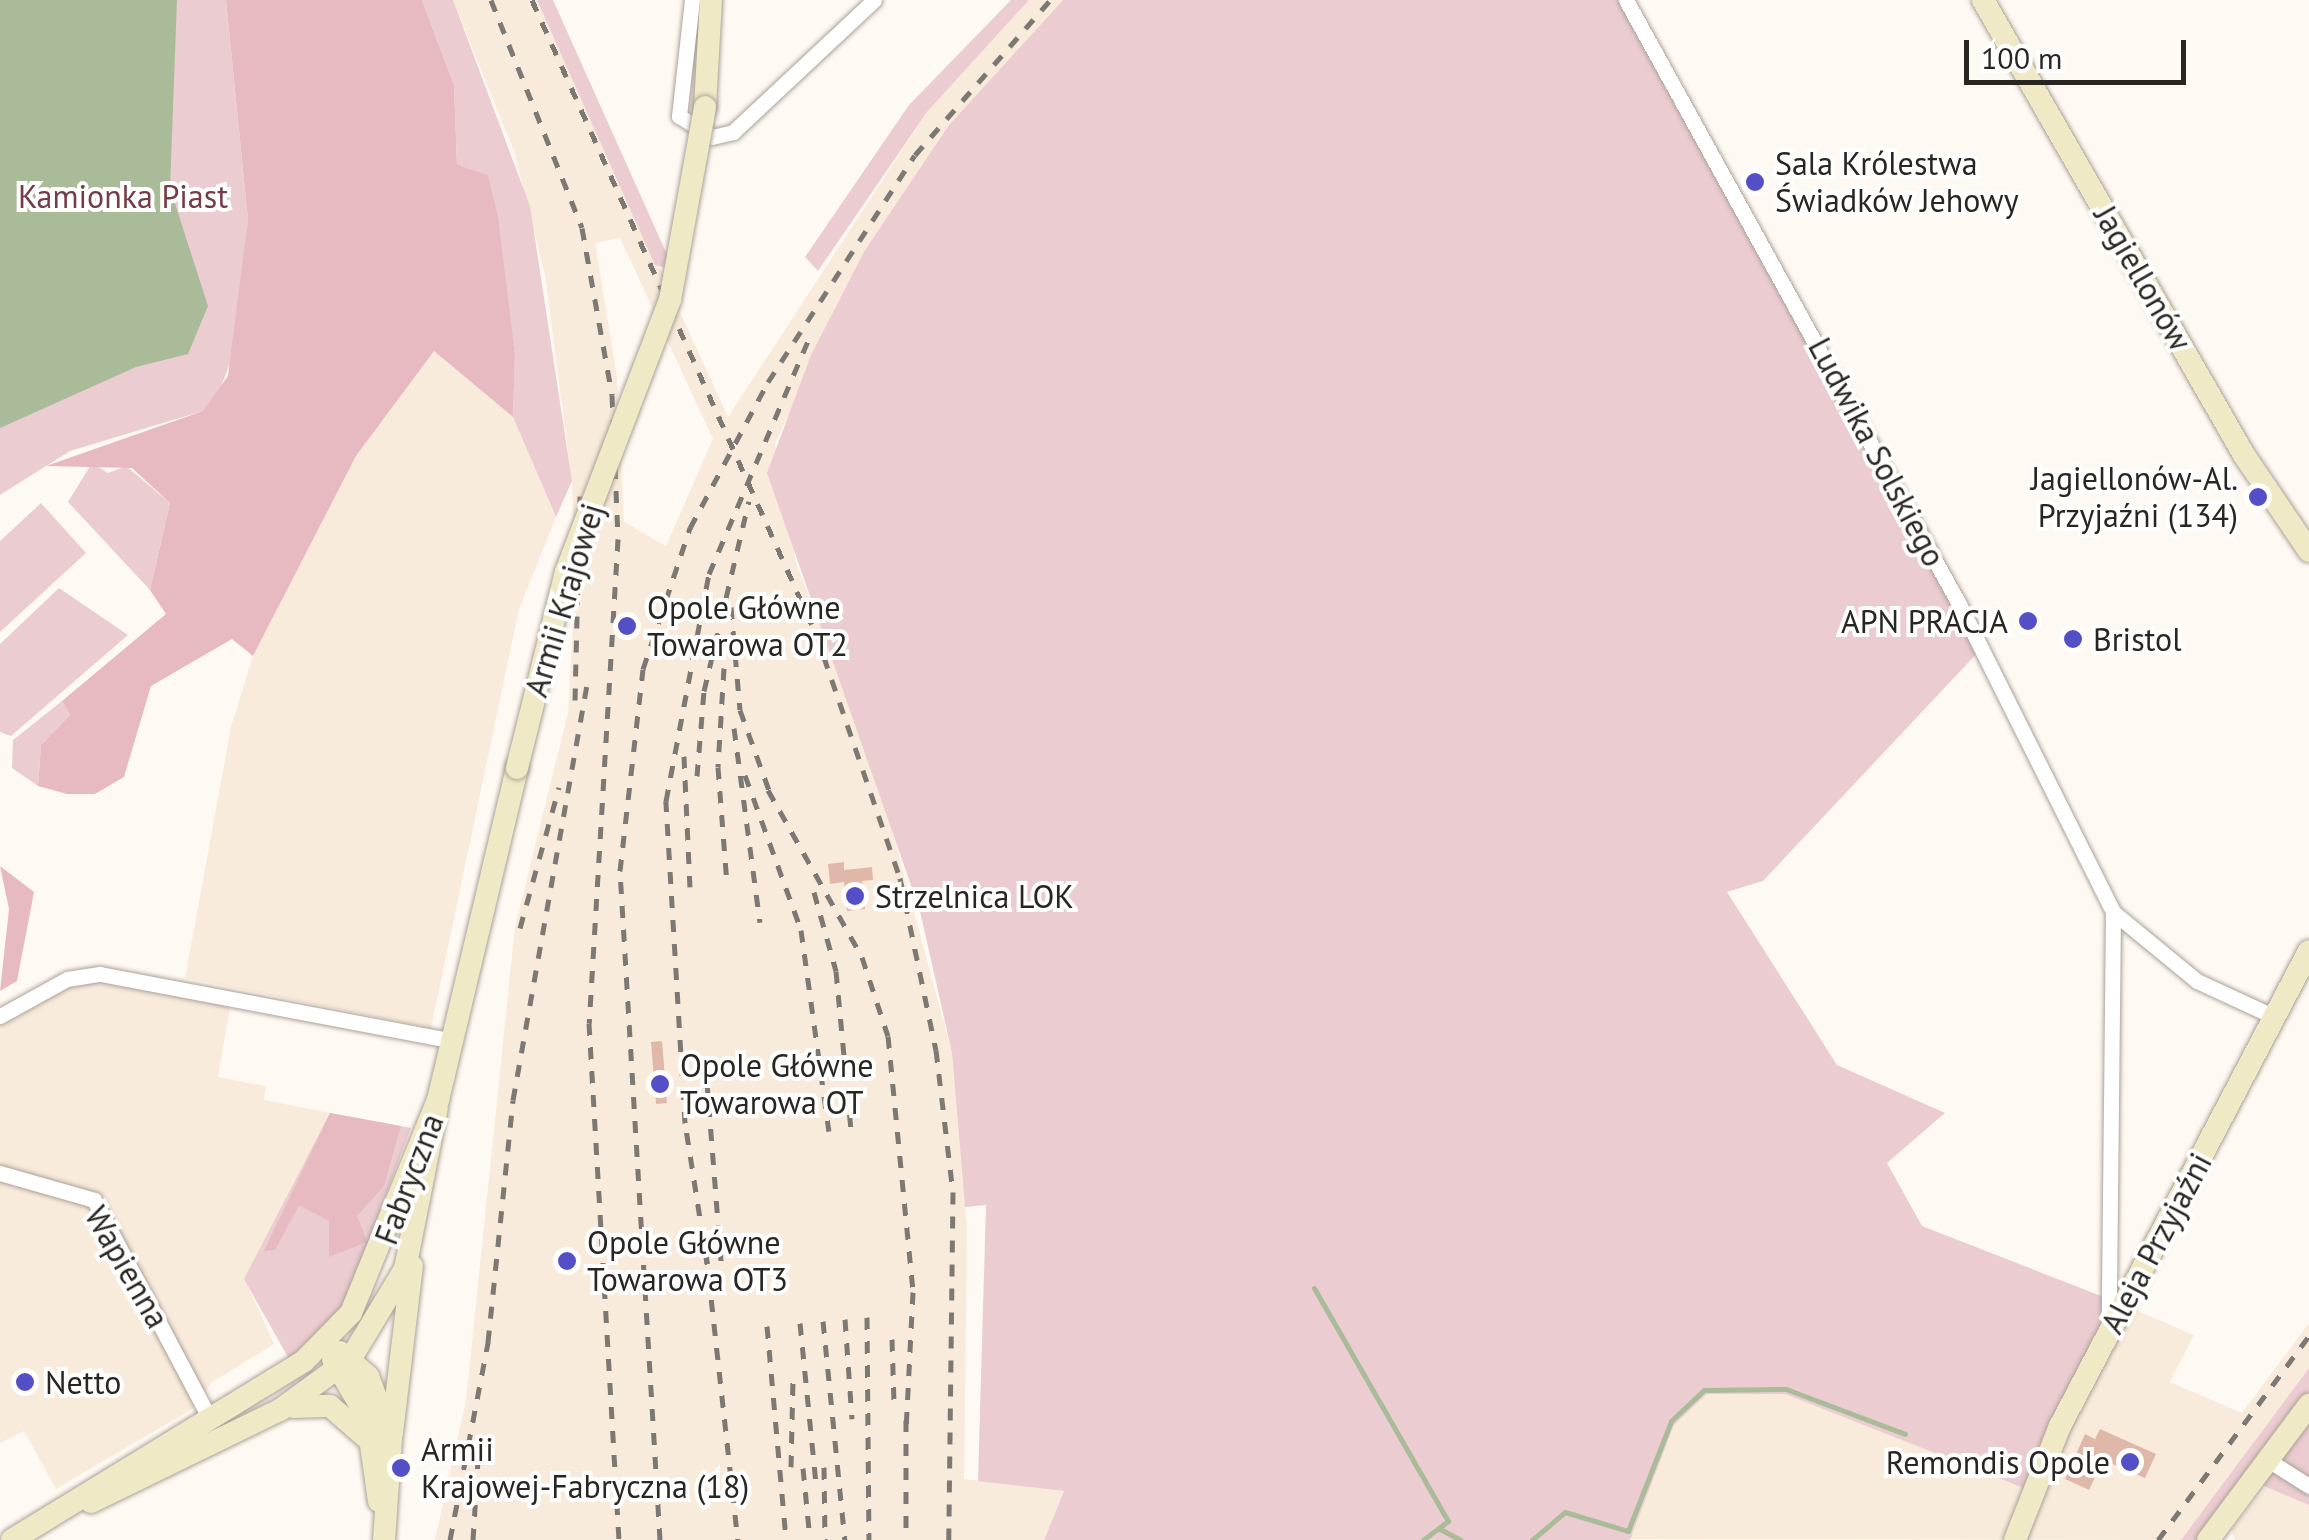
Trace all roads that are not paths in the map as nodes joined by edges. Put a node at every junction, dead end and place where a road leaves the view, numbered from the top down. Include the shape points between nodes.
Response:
1 (692, 0) edge
2 (711, 0) edge
3 (874, 0) edge
4 (1626, 0) edge
5 (1983, 0) edge
6 (2309, 551) edge
7 (2113, 912) junction
8 (2309, 951) edge
9 (0, 1016) edge
10 (2274, 1017) junction
11 (455, 1041) junction
12 (438, 1100) junction
13 (0, 1173) edge
14 (412, 1248) junction
15 (324, 1343) junction
16 (2102, 1347) junction
17 (345, 1364) junction
18 (2309, 1405) edge
19 (280, 1410) junction
20 (210, 1416) junction
21 (380, 1440) junction
22 (2268, 1460) junction
23 (2309, 1486) edge
24 (77, 1506) junction
25 (12, 1540) edge
26 (384, 1540) edge
27 (2015, 1540) edge
28 (2208, 1540) edge

1 - 3 street via 679,116 712,137 733,132
2 - 11 main road, Armii Krajowej, bridge via 705,107 670,300 566,572
4 - 7 street, Ludwika Solskiego via 1950,587
5 - 6 main road, Jagiellonów
7 - 10 street, Ludwika Solskiego via 2197,981
7 - 16 street, Ludwika Solskiego via 2114,1301
8 - 10 main road, Aleja Przyjaźni
9 - 11 street via 68,979 100,974
10 - 16 main road, Aleja Przyjaźni
11 - 12 main road, Armii Krajowej
12 - 14 main road, Fabryczna
12 - 15 main road, Fabryczna via 371,1277
13 - 20 street, Wapienna via 94,1200
14 - 17 main road, Fabryczna via 386,1310
14 - 21 main road
15 - 17 main road
15 - 20 main road, Fabryczna
16 - 27 main road, Aleja Przyjaźni
17 - 19 main road, Fabryczna
17 - 21 main road via 374,1387
18 - 22 main road
19 - 21 main road via 330,1406
19 - 24 main road, Fabryczna via 118,1494
20 - 24 main road, Fabryczna
21 - 26 main road
22 - 23 street
22 - 28 main road
24 - 25 main road, Fabryczna

